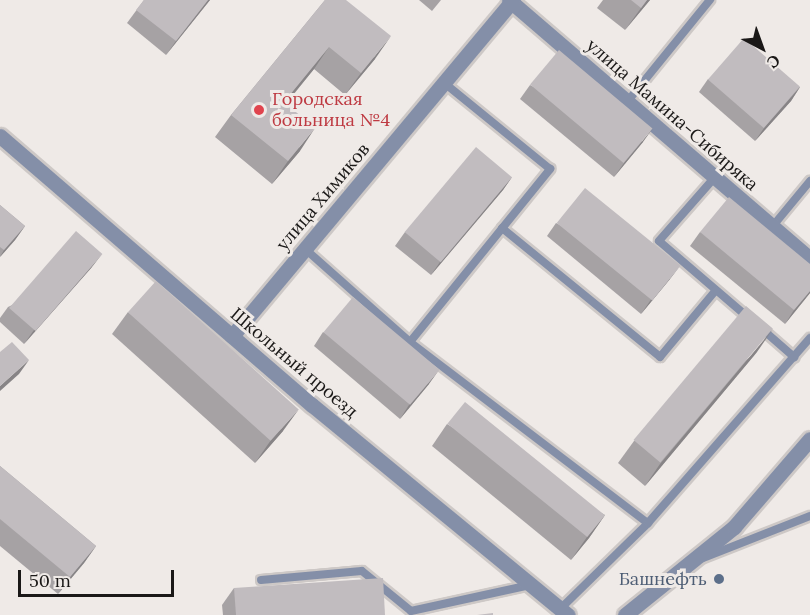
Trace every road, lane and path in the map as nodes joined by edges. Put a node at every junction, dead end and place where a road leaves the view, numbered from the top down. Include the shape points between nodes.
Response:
1 (710, 0) edge
2 (511, 1) edge
3 (444, 83) junction
4 (627, 102) junction
5 (0, 136) edge
6 (714, 177) junction
7 (810, 181) edge
8 (772, 227) junction
9 (502, 228) junction
10 (305, 249) junction
11 (810, 259) edge
12 (716, 290) junction
13 (232, 336) junction
14 (810, 338) edge
15 (410, 342) junction
16 (794, 357) junction
17 (810, 439) edge
18 (810, 516) edge
19 (648, 523) junction
20 (697, 561) junction
21 (261, 580) dead end
22 (530, 585) junction
23 (564, 612) edge
24 (625, 615) edge

1 - 4 lane
2 - 3 street, улица Химиков
2 - 4 street, улица Мамина-Сибиряка
3 - 9 lane via 550,169
3 - 10 street, улица Химиков
4 - 6 street, улица Мамина-Сибиряка
5 - 13 street, Школьный проезд
6 - 8 street, улица Мамина-Сибиряка
6 - 12 lane via 659,241
7 - 8 lane
8 - 11 street, улица Мамина-Сибиряка
9 - 12 lane via 660,357
9 - 15 lane
10 - 13 street, улица Химиков
10 - 15 lane
12 - 16 lane
13 - 22 street, Школьный проезд
14 - 16 lane
15 - 19 lane
16 - 19 lane
17 - 20 street via 734,527
18 - 20 lane
19 - 23 lane
20 - 24 street
21 - 22 lane via 362,570 411,611
22 - 23 street, Школьный проезд

